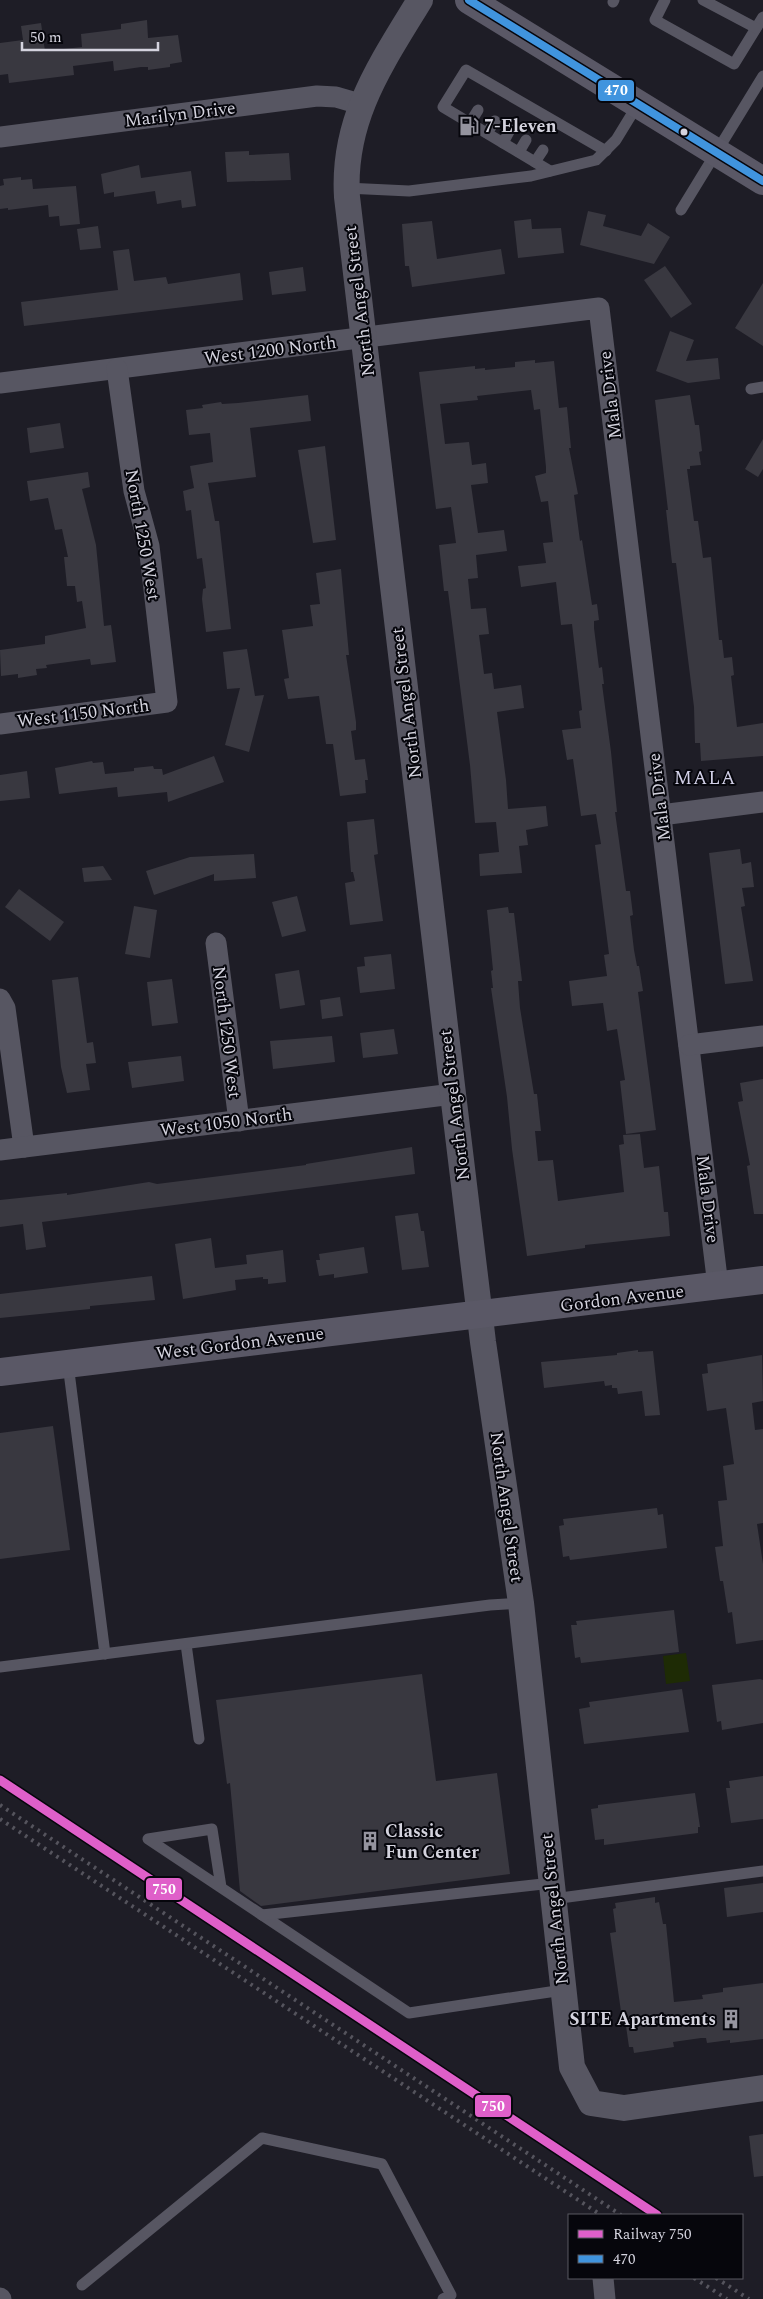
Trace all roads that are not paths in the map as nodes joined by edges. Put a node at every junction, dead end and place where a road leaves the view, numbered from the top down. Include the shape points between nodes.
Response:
1 (420, 0) edge
2 (469, 0) edge
3 (664, 0) edge
4 (709, 1) edge
5 (761, 20) edge
6 (763, 76) edge
7 (360, 104) junction
8 (638, 104) junction
9 (478, 110) dead end
10 (495, 121) dead end
11 (470, 123) junction
12 (560, 124) junction
13 (510, 130) dead end
14 (487, 133) junction
15 (553, 135) dead end
16 (0, 137) edge
17 (526, 140) dead end
18 (503, 143) junction
19 (543, 150) dead end
20 (606, 151) junction
21 (519, 152) junction
22 (716, 152) junction
23 (535, 162) junction
24 (550, 171) junction
25 (763, 181) edge
26 (346, 188) junction
27 (682, 210) dead end
28 (600, 308) joint
29 (363, 338) junction
30 (117, 369) junction
31 (0, 383) edge
32 (763, 387) edge
33 (751, 389) dead end
34 (167, 702) joint
35 (0, 724) edge
36 (763, 802) edge
37 (662, 815) junction
38 (216, 943) dead end
39 (0, 999) edge
40 (763, 1036) edge
41 (689, 1045) junction
42 (453, 1094) junction
43 (239, 1121) junction
44 (24, 1147) junction
45 (0, 1150) edge
46 (763, 1280) edge
47 (718, 1286) junction
48 (480, 1315) junction
49 (68, 1364) junction
50 (0, 1372) edge
51 (521, 1603) junction
52 (186, 1644) junction
53 (105, 1654) junction
54 (0, 1667) edge
55 (199, 1739) dead end
56 (763, 1870) edge
57 (220, 1888) junction
58 (552, 1891) junction
59 (262, 1915) junction
60 (563, 1990) junction
61 (763, 2088) edge
62 (603, 2279) edge
63 (82, 2285) dead end
64 (443, 2299) edge
65 (605, 2299) edge

1 - 7 street, North Angel Street
2 - 8 main road
3 - 5 lane via 655,20 734,64
4 - 5 lane
6 - 22 lane
7 - 16 street, Marilyn Drive via 317,96
7 - 26 street, North Angel Street via 349,144
8 - 20 lane
8 - 22 main road
9 - 11 lane
10 - 14 lane
11 - 12 lane via 443,106 466,70 508,101 540,119
11 - 14 lane
12 - 15 lane
12 - 20 lane
13 - 18 lane
14 - 18 lane
17 - 21 lane
18 - 21 lane
19 - 23 lane
20 - 24 lane via 596,160
21 - 23 lane
22 - 25 main road
22 - 27 lane
23 - 24 lane
24 - 26 lane via 409,191
26 - 29 street, North Angel Street
28 - 29 street, West 1200 North
28 - 37 street, Mala Drive
29 - 30 street, West 1200 North
29 - 42 street, North Angel Street
30 - 31 street, West 1200 North
30 - 34 street, North 1250 West via 134,491 149,546
32 - 33 lane
34 - 35 street, West 1150 North
36 - 37 street
37 - 41 street, Mala Drive
38 - 43 street, North 1250 West
39 - 44 street via 5,1008
40 - 41 street
41 - 47 street, Mala Drive
42 - 43 street, West 1050 North
42 - 48 street, North Angel Street
43 - 44 street, West 1050 North
44 - 45 street, West 1050 North
46 - 47 main road, Gordon Avenue
47 - 48 main road, Gordon Avenue
48 - 49 main road, West Gordon Avenue
48 - 51 street, North Angel Street
49 - 50 main road, West Gordon Avenue
49 - 53 lane
51 - 52 lane
51 - 58 street, North Angel Street
52 - 53 lane
52 - 55 lane
53 - 54 lane
56 - 58 lane
57 - 57 lane via 212,1829 148,1839 204,1877
57 - 59 lane
58 - 59 lane
58 - 60 street, North Angel Street
59 - 60 lane via 409,2013
60 - 61 street, North Angel Street via 572,2067 591,2103 624,2108
62 - 65 street
63 - 64 lane via 262,2138 382,2164 451,2295

